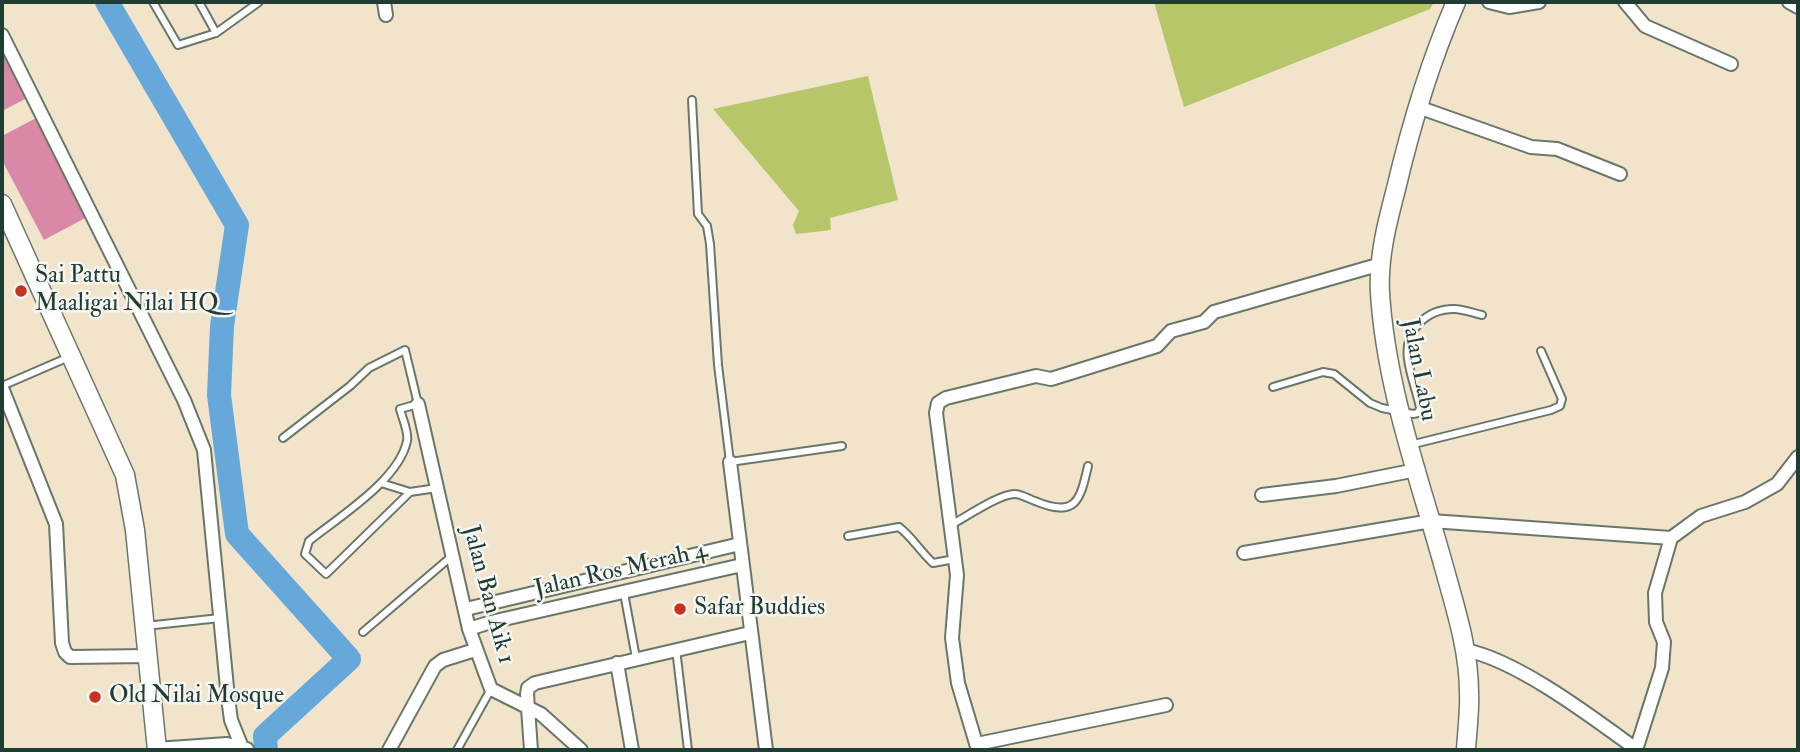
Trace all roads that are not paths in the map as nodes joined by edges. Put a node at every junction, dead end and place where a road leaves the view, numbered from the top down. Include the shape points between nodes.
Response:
1 (152, 2) edge
2 (199, 2) edge
3 (259, 2) edge
4 (1456, 2) edge
5 (1489, 2) edge
6 (1539, 2) edge
7 (1625, 2) edge
8 (1789, 2) edge
9 (1798, 7) edge
10 (216, 33) junction
11 (2, 35) edge
12 (1731, 64) dead end
13 (692, 100) dead end
14 (1418, 107) junction
15 (1620, 174) dead end
16 (3, 212) edge
17 (1381, 264) junction
18 (1482, 314) dead end
19 (1541, 351) dead end
20 (71, 356) junction
21 (1273, 387) dead end
22 (2, 389) edge
23 (418, 404) junction
24 (1400, 412) junction
25 (283, 438) dead end
26 (1408, 445) junction
27 (842, 446) dead end
28 (1798, 457) edge
29 (730, 462) junction
30 (1088, 466) dead end
31 (1416, 470) junction
32 (381, 483) junction
33 (437, 488) junction
34 (410, 492) junction
35 (1262, 495) dead end
36 (1431, 521) junction
37 (949, 526) junction
38 (848, 536) dead end
39 (1671, 538) junction
40 (740, 544) junction
41 (1244, 553) dead end
42 (454, 555) junction
43 (955, 559) junction
44 (741, 565) junction
45 (624, 593) junction
46 (466, 609) junction
47 (220, 618) junction
48 (144, 626) junction
49 (469, 629) junction
50 (363, 632) dead end
51 (750, 633) junction
52 (676, 649) junction
53 (475, 650) junction
54 (1465, 650) junction
55 (148, 656) junction
56 (636, 658) junction
57 (617, 663) junction
58 (491, 689) junction
59 (1166, 705) dead end
60 (526, 707) junction
61 (978, 747) edge
62 (157, 749) edge
63 (245, 749) edge
64 (389, 750) edge
65 (457, 750) edge
66 (531, 750) edge
67 (581, 750) edge
68 (632, 750) edge
69 (688, 750) edge
70 (765, 750) edge
71 (1466, 750) edge
72 (1636, 750) edge

1 - 10 lane via 178,45
2 - 10 lane
3 - 10 lane
4 - 14 main road, Jalan Labu
5 - 6 street via 1509,7
7 - 12 street via 1646,26
8 - 9 street
11 - 47 street via 184,400 204,450
13 - 29 lane via 698,214 707,226 710,243
14 - 15 street via 1531,147 1557,149
14 - 17 main road, Jalan Labu
16 - 20 main road
17 - 24 main road, Jalan Labu via 1387,354
17 - 37 street via 1214,312 1204,322 1171,331 1157,346 1051,379 1036,376 946,398 938,403 936,413
18 - 24 lane via 1453,309 1426,317 1415,326 1408,338 1408,358 1420,408 1418,413
19 - 26 lane via 1562,399 1560,406
20 - 22 lane
20 - 48 main road via 125,475
21 - 24 lane via 1322,372 1334,374 1370,403
22 - 55 street via 56,524 65,652 70,657
23 - 25 lane via 405,350 369,368
23 - 32 lane via 400,409 408,439
23 - 33 street, Jalan Ban Aik 1
24 - 26 main road, Jalan Labu
26 - 31 main road, Jalan Labu
27 - 29 lane
28 - 39 street via 1777,484 1745,502 1701,516
29 - 40 street
30 - 37 lane via 1081,496 1064,508 1015,494
31 - 35 street
31 - 36 main road, Jalan Labu
32 - 34 lane
32 - 34 lane via 309,541 304,554 326,574
33 - 34 lane
33 - 42 street, Jalan Ban Aik 1
36 - 39 street
36 - 41 street
36 - 54 main road, Jalan Labu
37 - 43 street
38 - 43 lane via 899,527 933,563
39 - 72 street via 1655,593 1656,622 1664,642 1662,667
40 - 44 street
40 - 46 street
42 - 46 street, Jalan Ban Aik 1
42 - 50 lane
43 - 61 street via 952,638 958,684
44 - 45 street, Jalan Ros Merah 4
44 - 51 street
45 - 49 street, Jalan Ros Merah 4
45 - 56 lane
46 - 49 street, Jalan Ban Aik 1
47 - 48 lane
47 - 63 street via 231,720
48 - 55 main road
49 - 53 street, Jalan Ban Aik 1
51 - 52 street
51 - 70 street
52 - 56 street
52 - 69 lane
53 - 58 street, Jalan Ban Aik 1
53 - 64 street via 435,666
54 - 71 main road, Jalan Labu via 1469,691
54 - 72 street via 1493,657 1590,715
55 - 62 main road
56 - 57 street
57 - 60 street via 535,683 528,688
57 - 68 street
58 - 60 street, Jalan Ban Aik 1
58 - 65 lane
59 - 61 street
60 - 66 street
60 - 67 street, Jalan Ban Aik 1 via 541,714
62 - 63 street via 227,744

